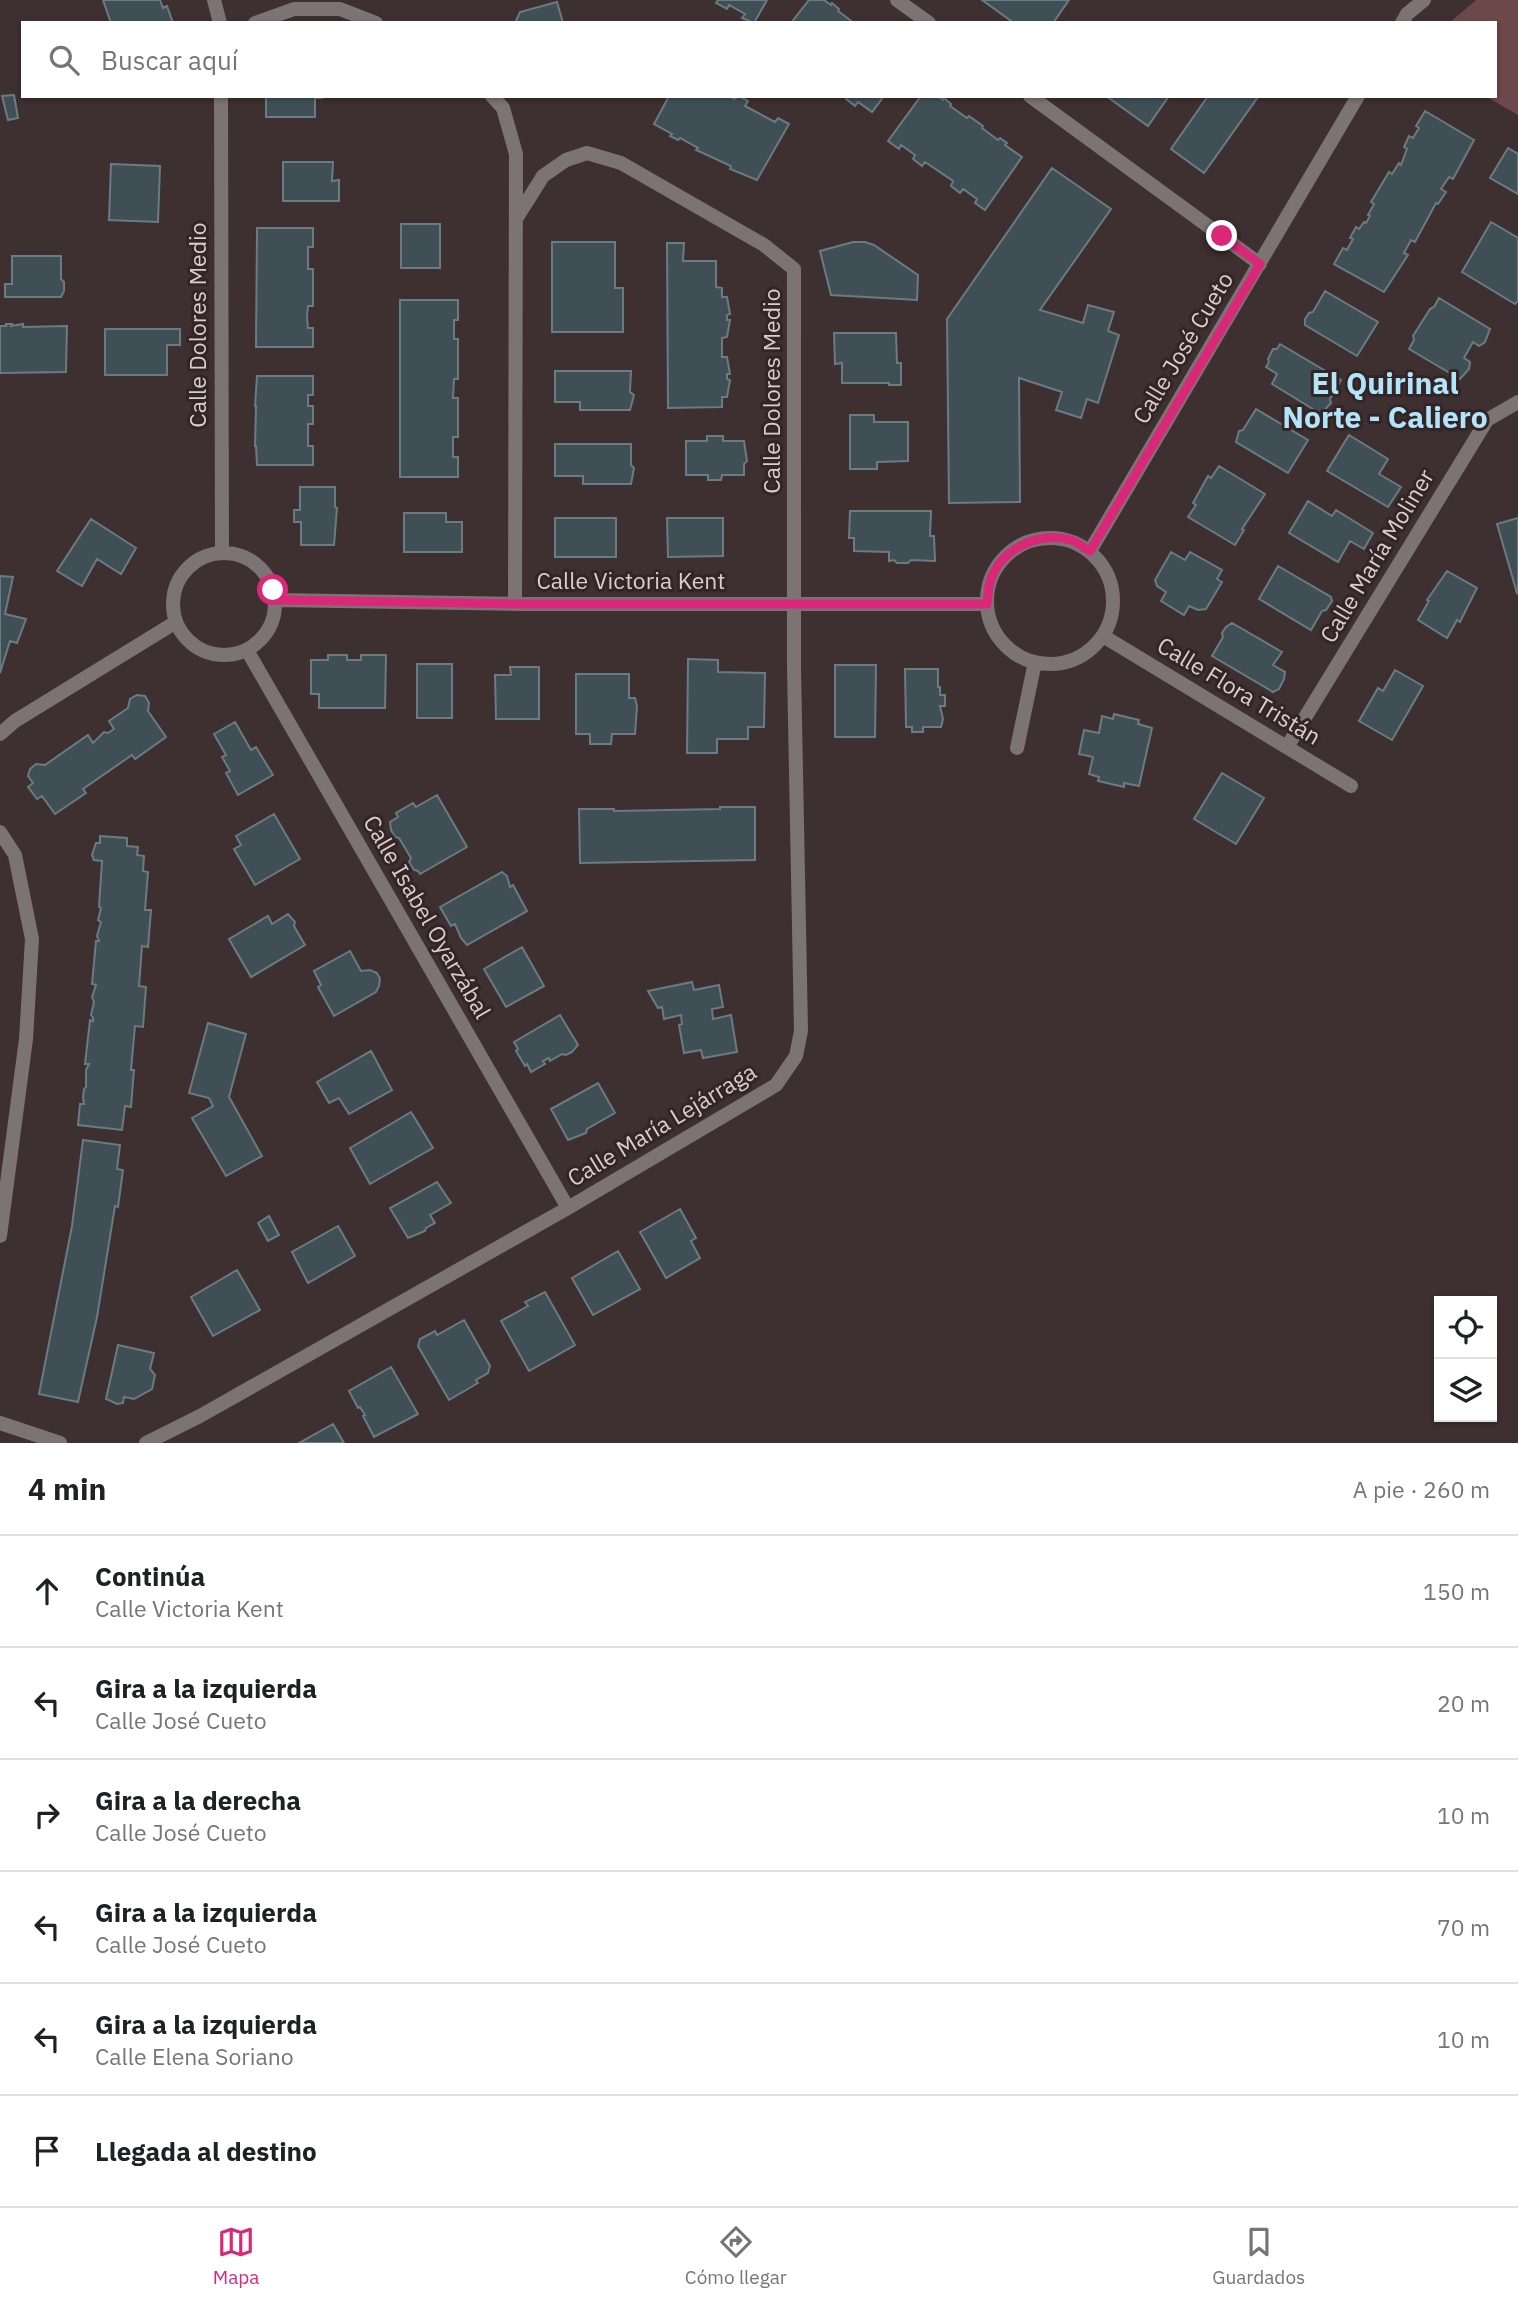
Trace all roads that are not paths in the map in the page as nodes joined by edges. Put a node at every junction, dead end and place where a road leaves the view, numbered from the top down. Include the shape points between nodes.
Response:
1 (214, 0) edge
2 (897, 0) edge
3 (1424, 0) edge
4 (219, 21) edge
5 (261, 21) edge
6 (371, 21) edge
7 (926, 21) edge
8 (1403, 21) edge
9 (221, 98) edge
10 (494, 98) edge
11 (1033, 98) edge
12 (1357, 98) edge
13 (516, 219) junction
14 (1260, 264) junction
15 (1518, 402) edge
16 (1090, 551) junction
17 (222, 553) junction
18 (275, 600) junction
19 (515, 603) junction
20 (795, 603) junction
21 (987, 604) junction
22 (176, 622) junction
23 (1103, 636) junction
24 (247, 650) junction
25 (1035, 662) junction
26 (0, 734) edge
27 (1287, 747) junction
28 (1017, 748) dead end
29 (1351, 786) dead end
30 (0, 832) edge
31 (568, 1208) junction
32 (0, 1236) edge
33 (0, 1423) edge
34 (60, 1443) edge
35 (145, 1443) edge

1 - 4 street
2 - 7 street
3 - 8 street
5 - 6 street via 294,9 340,9
9 - 17 street, Calle Dolores Medio
10 - 13 street via 503,108 516,153
11 - 14 street
12 - 14 street, Calle José Cueto
13 - 19 street
13 - 20 street, Calle Dolores Medio via 543,176 566,160 587,153 621,163 764,245 794,269
14 - 16 street, Calle José Cueto
15 - 27 street, Calle María Moliner via 1487,420
16 - 21 street via 1071,540 1043,537 1022,544 1000,562 990,581
16 - 23 street via 1105,568 1113,589 1112,615
17 - 18 street via 247,558 261,568
17 - 22 street via 193,562 178,579 173,596
18 - 19 street, Calle Victoria Kent
18 - 24 street via 267,631
19 - 20 street, Calle Victoria Kent
20 - 21 street, Calle Victoria Kent
20 - 31 street, Calle María Lejárraga via 801,1031 796,1056 776,1085
21 - 25 street via 997,635 1012,652
22 - 24 street via 183,636 209,653 229,655
22 - 26 street
23 - 25 street via 1087,653 1067,662
23 - 27 street, Calle Flora Tristán
24 - 31 street, Calle Isabel Oyarzábal
25 - 28 street
27 - 29 street, Calle Flora Tristán
30 - 32 street via 15,855 32,939 26,1040
31 - 35 street, Calle María Lejárraga
33 - 34 street

